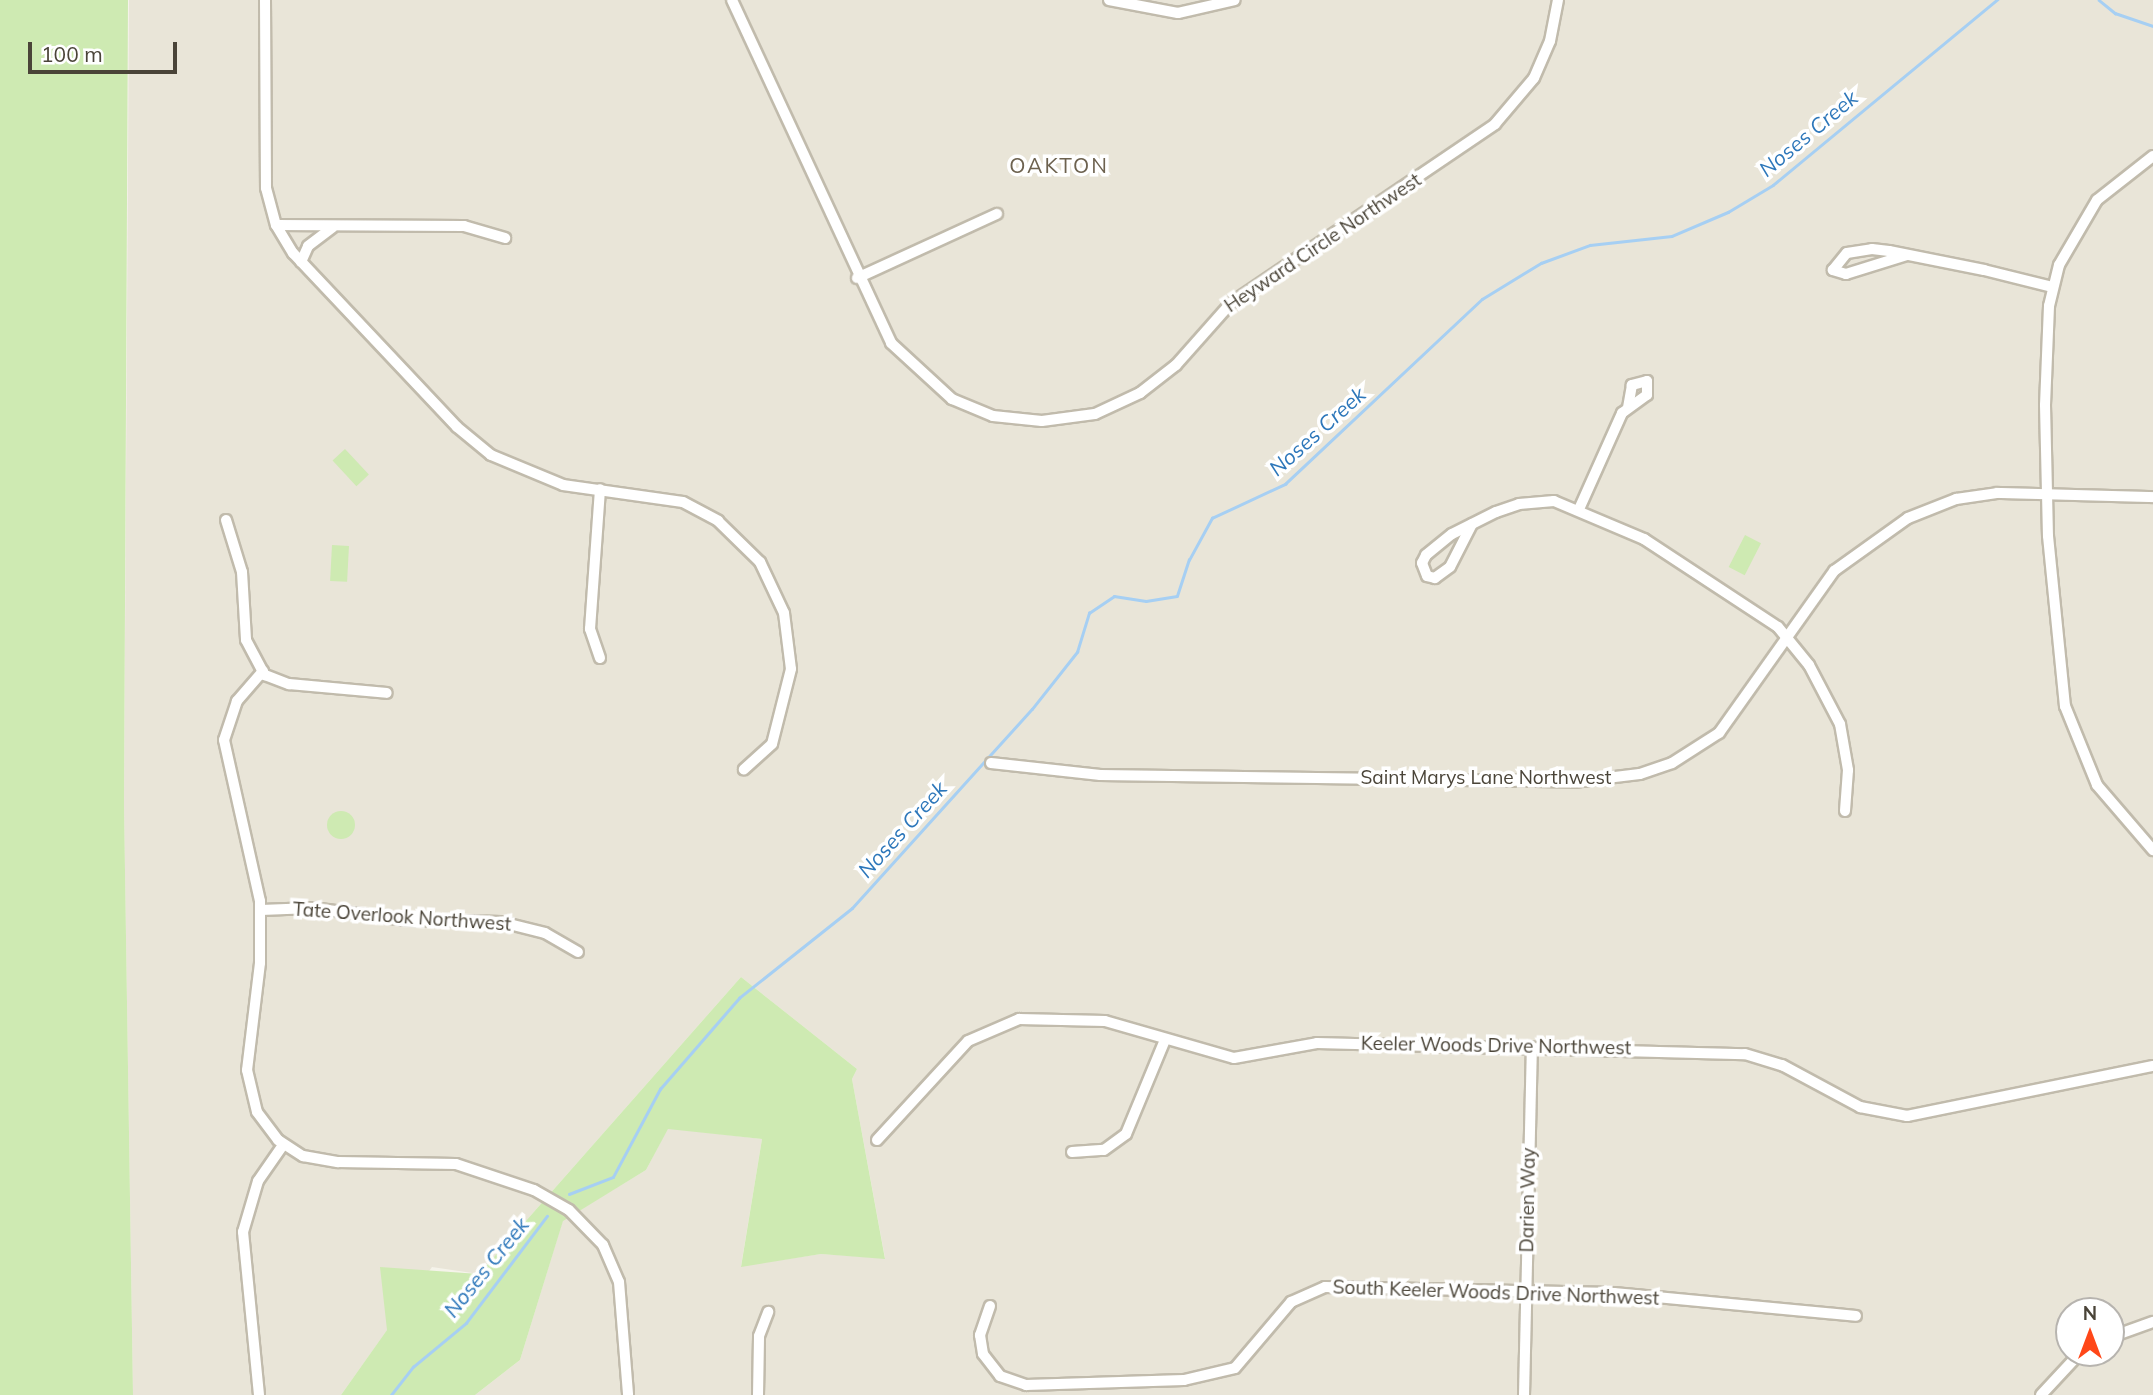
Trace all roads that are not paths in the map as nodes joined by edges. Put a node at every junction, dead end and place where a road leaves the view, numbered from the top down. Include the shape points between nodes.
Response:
1 (265, 0) edge
2 (732, 0) edge
3 (1109, 0) edge
4 (1235, 0) edge
5 (1558, 0) edge
6 (2153, 156) edge
7 (996, 214) dead end
8 (276, 225) junction
9 (336, 225) junction
10 (505, 238) dead end
11 (1907, 255) junction
12 (301, 262) junction
13 (857, 278) junction
14 (2052, 287) junction
15 (1628, 407) dead end
16 (600, 489) junction
17 (2046, 495) junction
18 (2153, 497) edge
19 (1580, 507) junction
20 (226, 520) dead end
21 (1472, 524) junction
22 (1789, 637) junction
23 (600, 658) dead end
24 (262, 671) junction
25 (387, 693) dead end
26 (1041, 755) dead end
27 (991, 763) dead end
28 (1039, 768) junction
29 (744, 769) dead end
30 (1845, 810) dead end
31 (2153, 850) edge
32 (261, 910) junction
33 (578, 952) dead end
34 (1165, 1040) junction
35 (1532, 1047) junction
36 (2153, 1066) edge
37 (877, 1140) dead end
38 (284, 1145) junction
39 (1072, 1152) dead end
40 (1526, 1291) junction
41 (990, 1306) dead end
42 (768, 1312) dead end
43 (1856, 1316) dead end
44 (2153, 1322) edge
45 (2125, 1332) edge
46 (2067, 1367) edge
47 (259, 1395) edge
48 (628, 1395) edge
49 (758, 1395) edge
50 (1524, 1395) edge
51 (2042, 1395) edge

1 - 8 street via 265,175
2 - 13 street, Heyward Circle Northwest
3 - 4 street via 1178,13
5 - 13 street, Heyward Circle Northwest via 1545,55 1506,114 1231,303 1158,381 1110,409 1070,420 1025,421 993,416 952,399 901,356
6 - 14 street via 2097,201 2066,250
7 - 13 street
8 - 9 street
8 - 12 street
9 - 10 street via 464,226
9 - 12 street via 308,246
11 - 11 street via 1860,250 1837,259 1833,270 1846,274
11 - 14 street
12 - 16 street via 478,446 534,476
14 - 17 street
15 - 19 street
16 - 23 street via 590,629
16 - 29 street via 646,493 701,510 734,534 769,578 789,631 789,687 772,744
17 - 18 street, Saint Marys Lane Northwest
17 - 22 street, Saint Marys Lane Northwest via 1976,495 1908,519 1834,571
17 - 31 street via 2057,662 2070,728 2110,805
19 - 21 street via 1528,501
19 - 22 street via 1685,563
20 - 24 street via 242,572 246,639
21 - 21 street via 1426,555 1422,563 1427,576 1435,578 1450,567
22 - 28 street, Saint Marys Lane Northwest via 1712,740 1672,763 1622,778 1158,776
22 - 30 street via 1840,724 1848,770
24 - 25 street via 289,684
24 - 32 street via 237,701 224,740 249,833
26 - 28 street
27 - 28 street, Saint Marys Lane Northwest
32 - 33 street, Tate Overlook Northwest via 312,908 406,920 502,922 545,933
32 - 38 street via 247,1085 261,1119
34 - 35 street, Keeler Woods Drive Northwest via 1234,1058 1317,1043
34 - 37 street, Keeler Woods Drive Northwest via 1105,1021 1044,1018 994,1025 968,1041
34 - 39 street via 1126,1134 1104,1150
35 - 36 street, Keeler Woods Drive Northwest via 1760,1056 1860,1107 1907,1116
35 - 40 street, Darien Way
38 - 47 street via 258,1181 243,1232
38 - 48 street via 324,1161 456,1164 559,1203 603,1245 617,1276
40 - 41 street, South Keeler Woods Drive Northwest via 1325,1287 1291,1303 1236,1368 1184,1380 1026,1385 1000,1376 983,1354 980,1335
40 - 43 street, South Keeler Woods Drive Northwest
40 - 50 street, Darien Way
42 - 49 street via 760,1336
44 - 45 street
46 - 51 street

